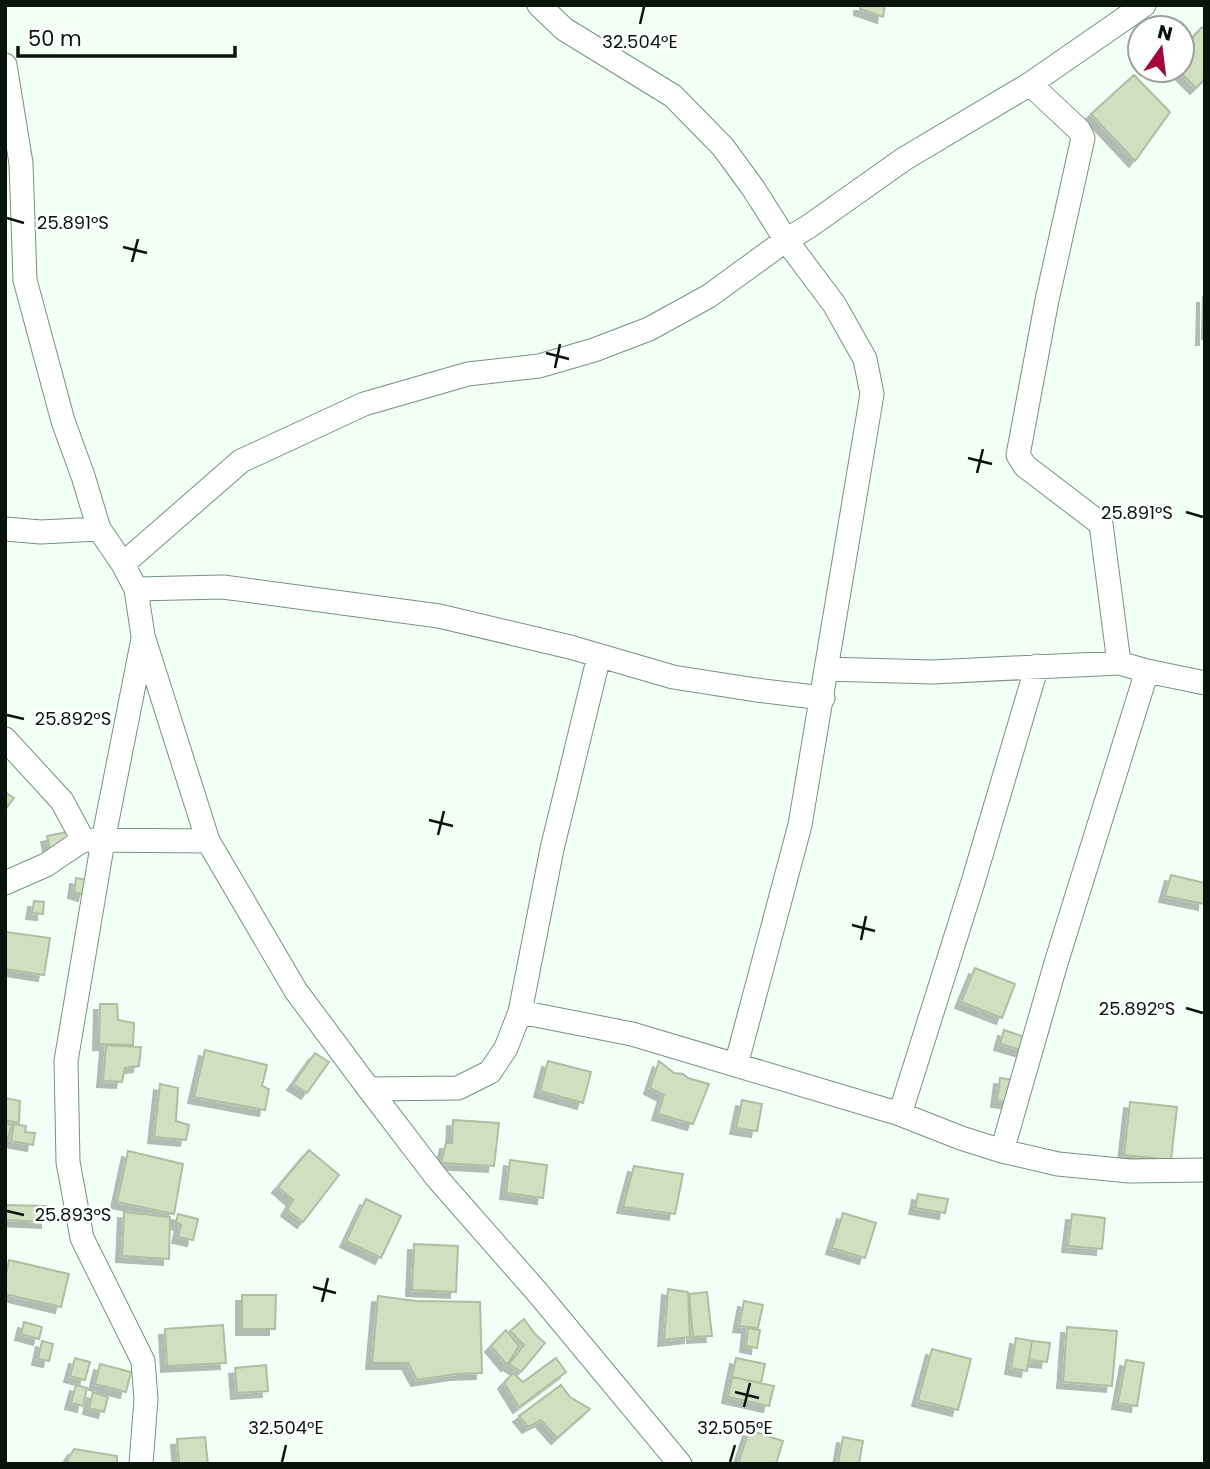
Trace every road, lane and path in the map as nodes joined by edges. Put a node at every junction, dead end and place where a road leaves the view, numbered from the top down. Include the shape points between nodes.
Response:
1 (539, 5) edge
2 (1144, 5) edge
3 (5, 65) edge
4 (1030, 84) junction
5 (786, 240) junction
6 (15, 284) edge
7 (5, 529) edge
8 (99, 529) junction
9 (123, 564) junction
10 (136, 589) junction
11 (144, 636) junction
12 (599, 656) junction
13 (1119, 663) junction
14 (1037, 666) junction
15 (826, 669) junction
16 (1147, 671) junction
17 (1205, 683) edge
18 (823, 698) junction
19 (5, 739) edge
20 (93, 840) junction
21 (208, 841) junction
22 (5, 883) edge
23 (520, 1012) junction
24 (736, 1065) junction
25 (369, 1089) junction
26 (900, 1114) junction
27 (1002, 1151) junction
28 (1205, 1170) edge
29 (141, 1464) edge
30 (680, 1464) edge

1 - 5 street via 564,29 673,96 723,147
2 - 4 street
3 - 6 street via 21,163
4 - 5 street via 905,159
4 - 13 street via 1083,138 1046,300 1018,455 1025,466 1101,524
5 - 9 street via 709,296 649,329 539,366 468,374 364,404 241,461
5 - 15 street via 834,304 866,359 873,394
6 - 8 street
7 - 8 street
8 - 9 street
9 - 10 street
10 - 11 street
10 - 12 street via 223,587 439,616
11 - 20 street
11 - 21 street
12 - 18 street via 673,677
12 - 23 street via 552,849
13 - 14 street
13 - 16 street
14 - 15 street via 932,672
14 - 26 street
15 - 18 street
16 - 17 street
16 - 27 street
18 - 24 street via 800,825
19 - 20 street
20 - 21 street
20 - 22 street
20 - 29 street via 66,1061 68,1162 82,1238 143,1361 146,1398
21 - 25 street via 296,991
23 - 24 street via 632,1034
23 - 25 street via 506,1048 490,1072 458,1088
24 - 26 street
25 - 30 street via 437,1178
26 - 27 street
27 - 28 street via 1058,1164 1129,1171

